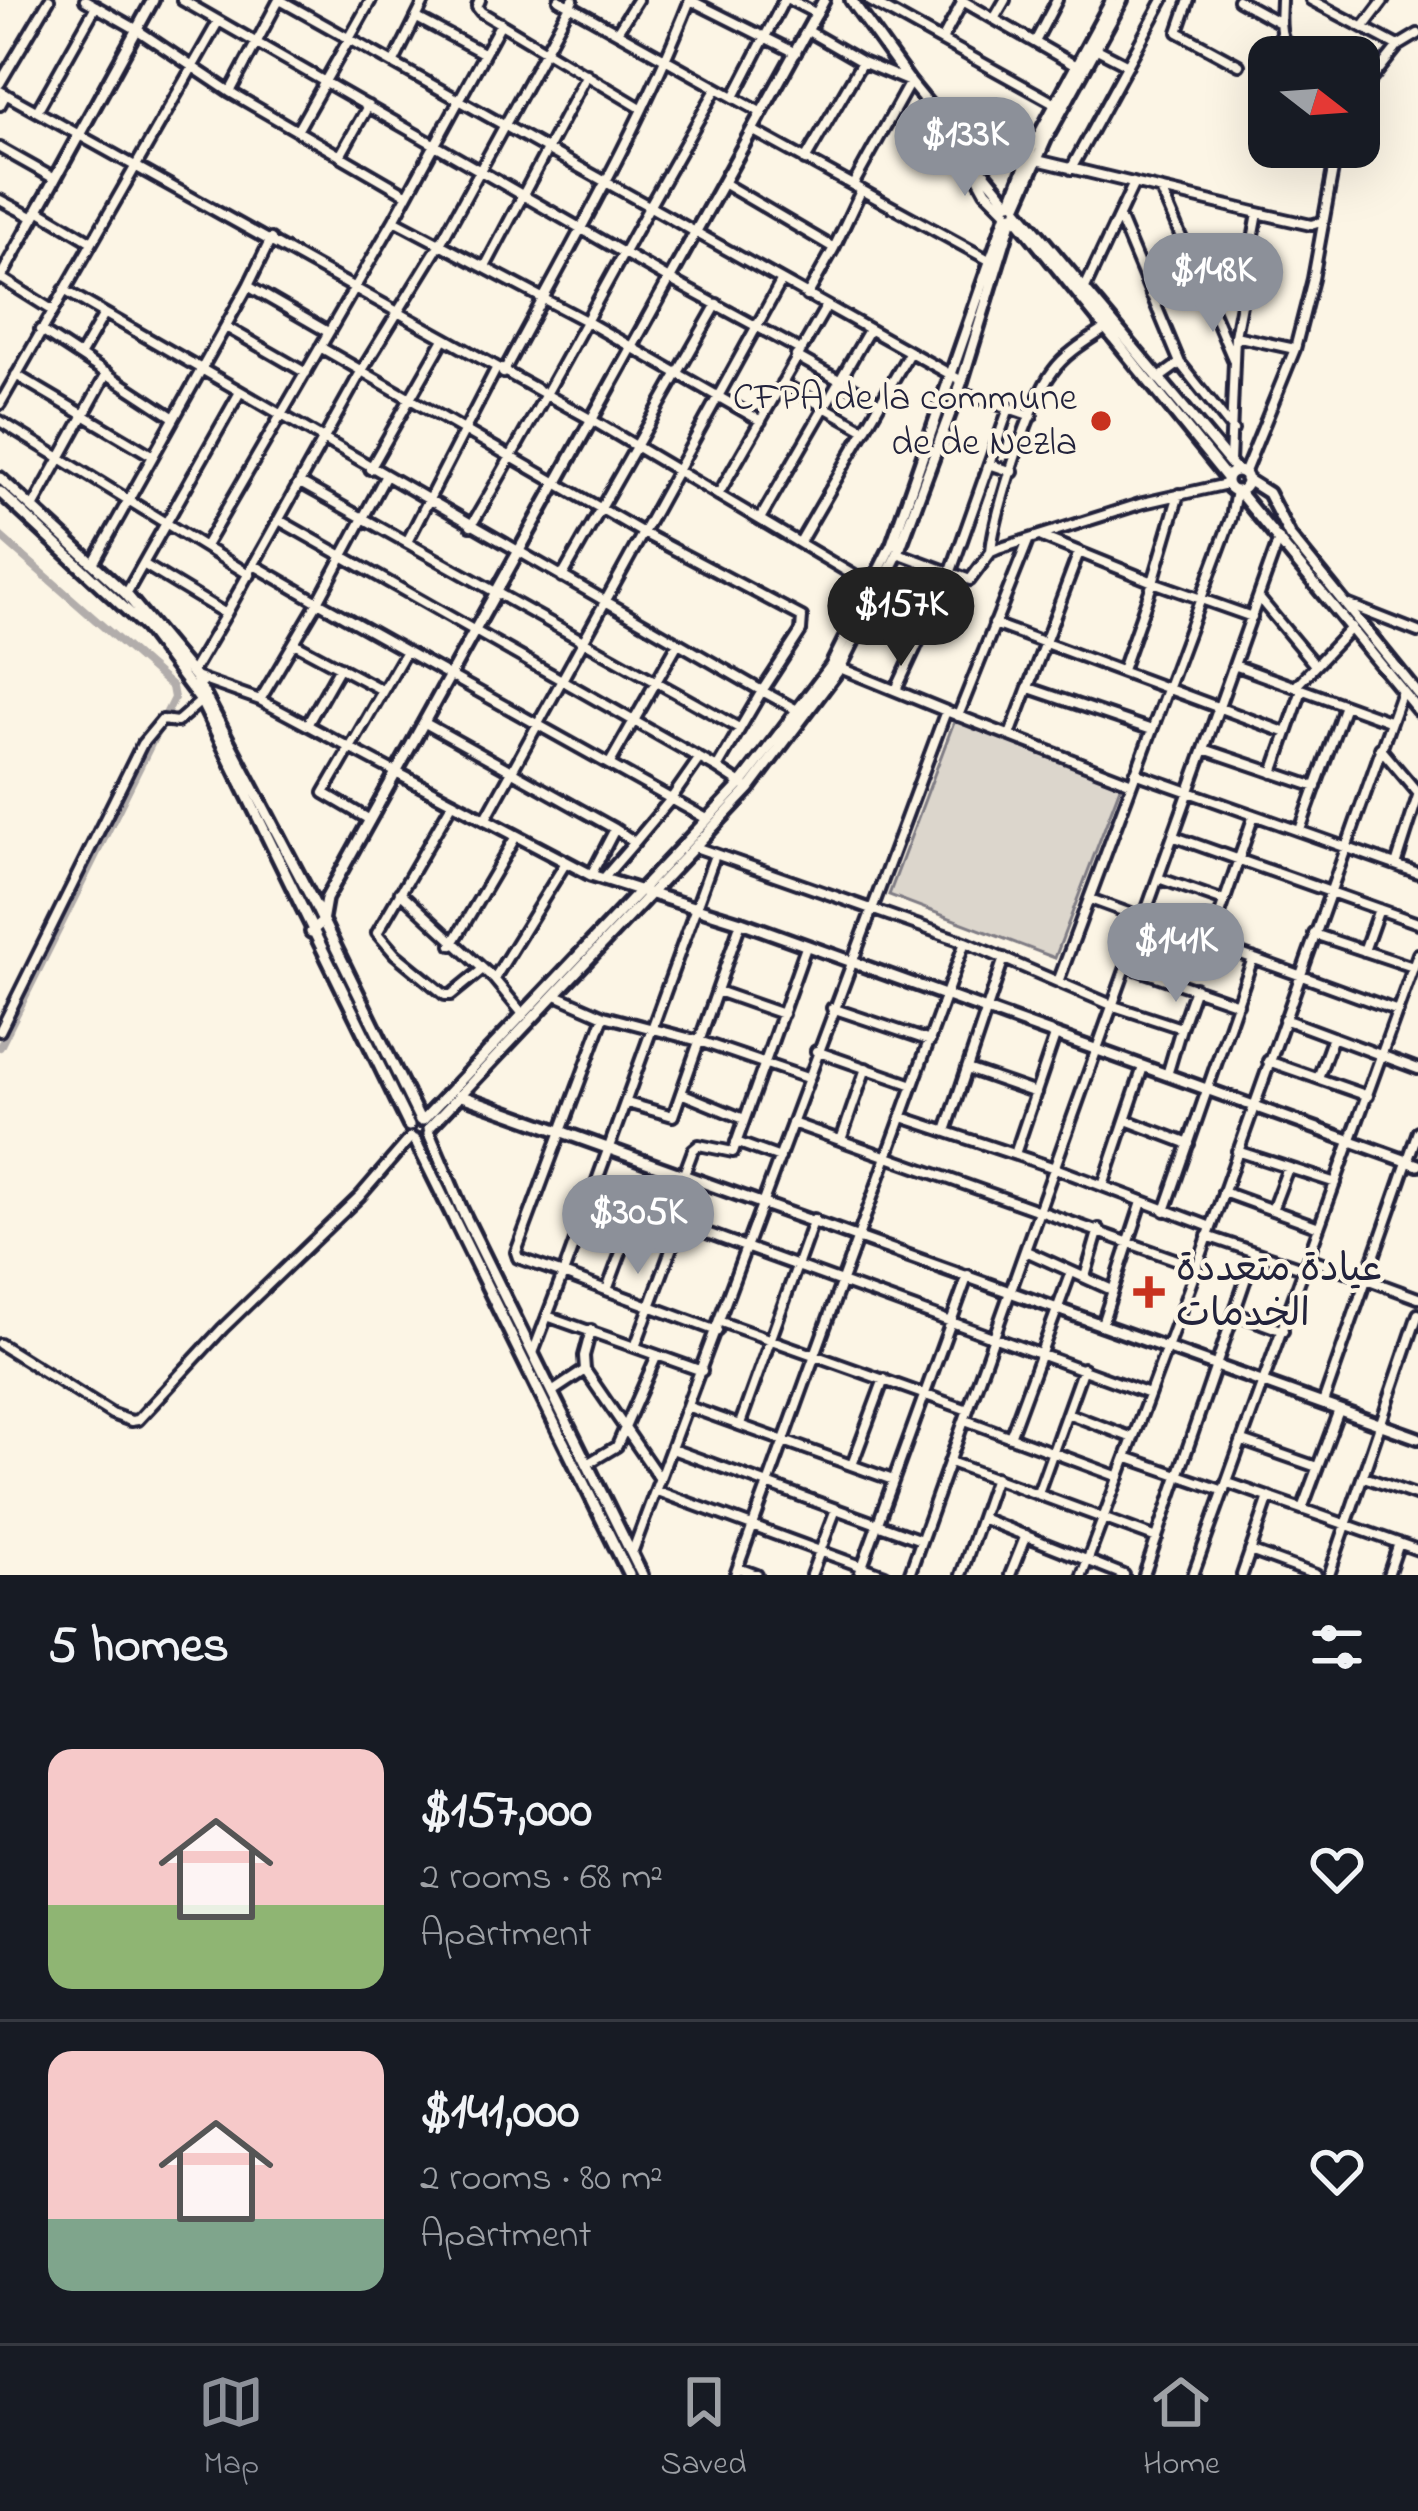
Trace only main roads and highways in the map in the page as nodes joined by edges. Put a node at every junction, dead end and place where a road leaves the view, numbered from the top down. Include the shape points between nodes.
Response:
1 (153, 0) edge
2 (824, 0) edge
3 (851, 0) edge
4 (1113, 1) edge
5 (1012, 209) junction
6 (0, 279) edge
7 (958, 383) junction
8 (0, 478) edge
9 (1236, 479) junction
10 (0, 492) edge
11 (877, 589) junction
12 (1418, 694) edge
13 (204, 699) junction
14 (1418, 710) edge
15 (397, 773) junction
16 (745, 786) junction
17 (644, 892) junction
18 (326, 899) junction
19 (316, 907) junction
20 (304, 915) junction
21 (322, 922) junction
22 (311, 932) junction
23 (459, 1095) junction
24 (419, 1129) junction
25 (1413, 1163) edge
26 (1418, 1438) edge
27 (629, 1575) edge
28 (642, 1575) edge

1 - 6 main road
2 - 15 main road
3 - 5 main road via 968,155 986,191
4 - 5 main road
4 - 5 main road via 1032,148
5 - 7 main road
5 - 7 main road via 989,260
5 - 9 main road
5 - 9 main road
7 - 11 main road
7 - 11 main road via 898,553
8 - 13 main road via 126,594 194,674
9 - 12 main road via 1268,493 1290,536
9 - 14 main road
10 - 13 main road via 146,628
11 - 16 main road
11 - 16 main road via 840,668
13 - 19 main road
13 - 20 main road
15 - 17 main road via 565,864
15 - 18 main road
16 - 17 main road
16 - 17 main road
17 - 23 main road
17 - 24 main road
17 - 25 main road
18 - 19 main road
18 - 21 main road
19 - 20 main road
19 - 21 main road
20 - 22 main road
21 - 22 main road
21 - 24 main road
22 - 24 main road
23 - 24 main road
23 - 26 main road
24 - 27 main road
24 - 28 main road

